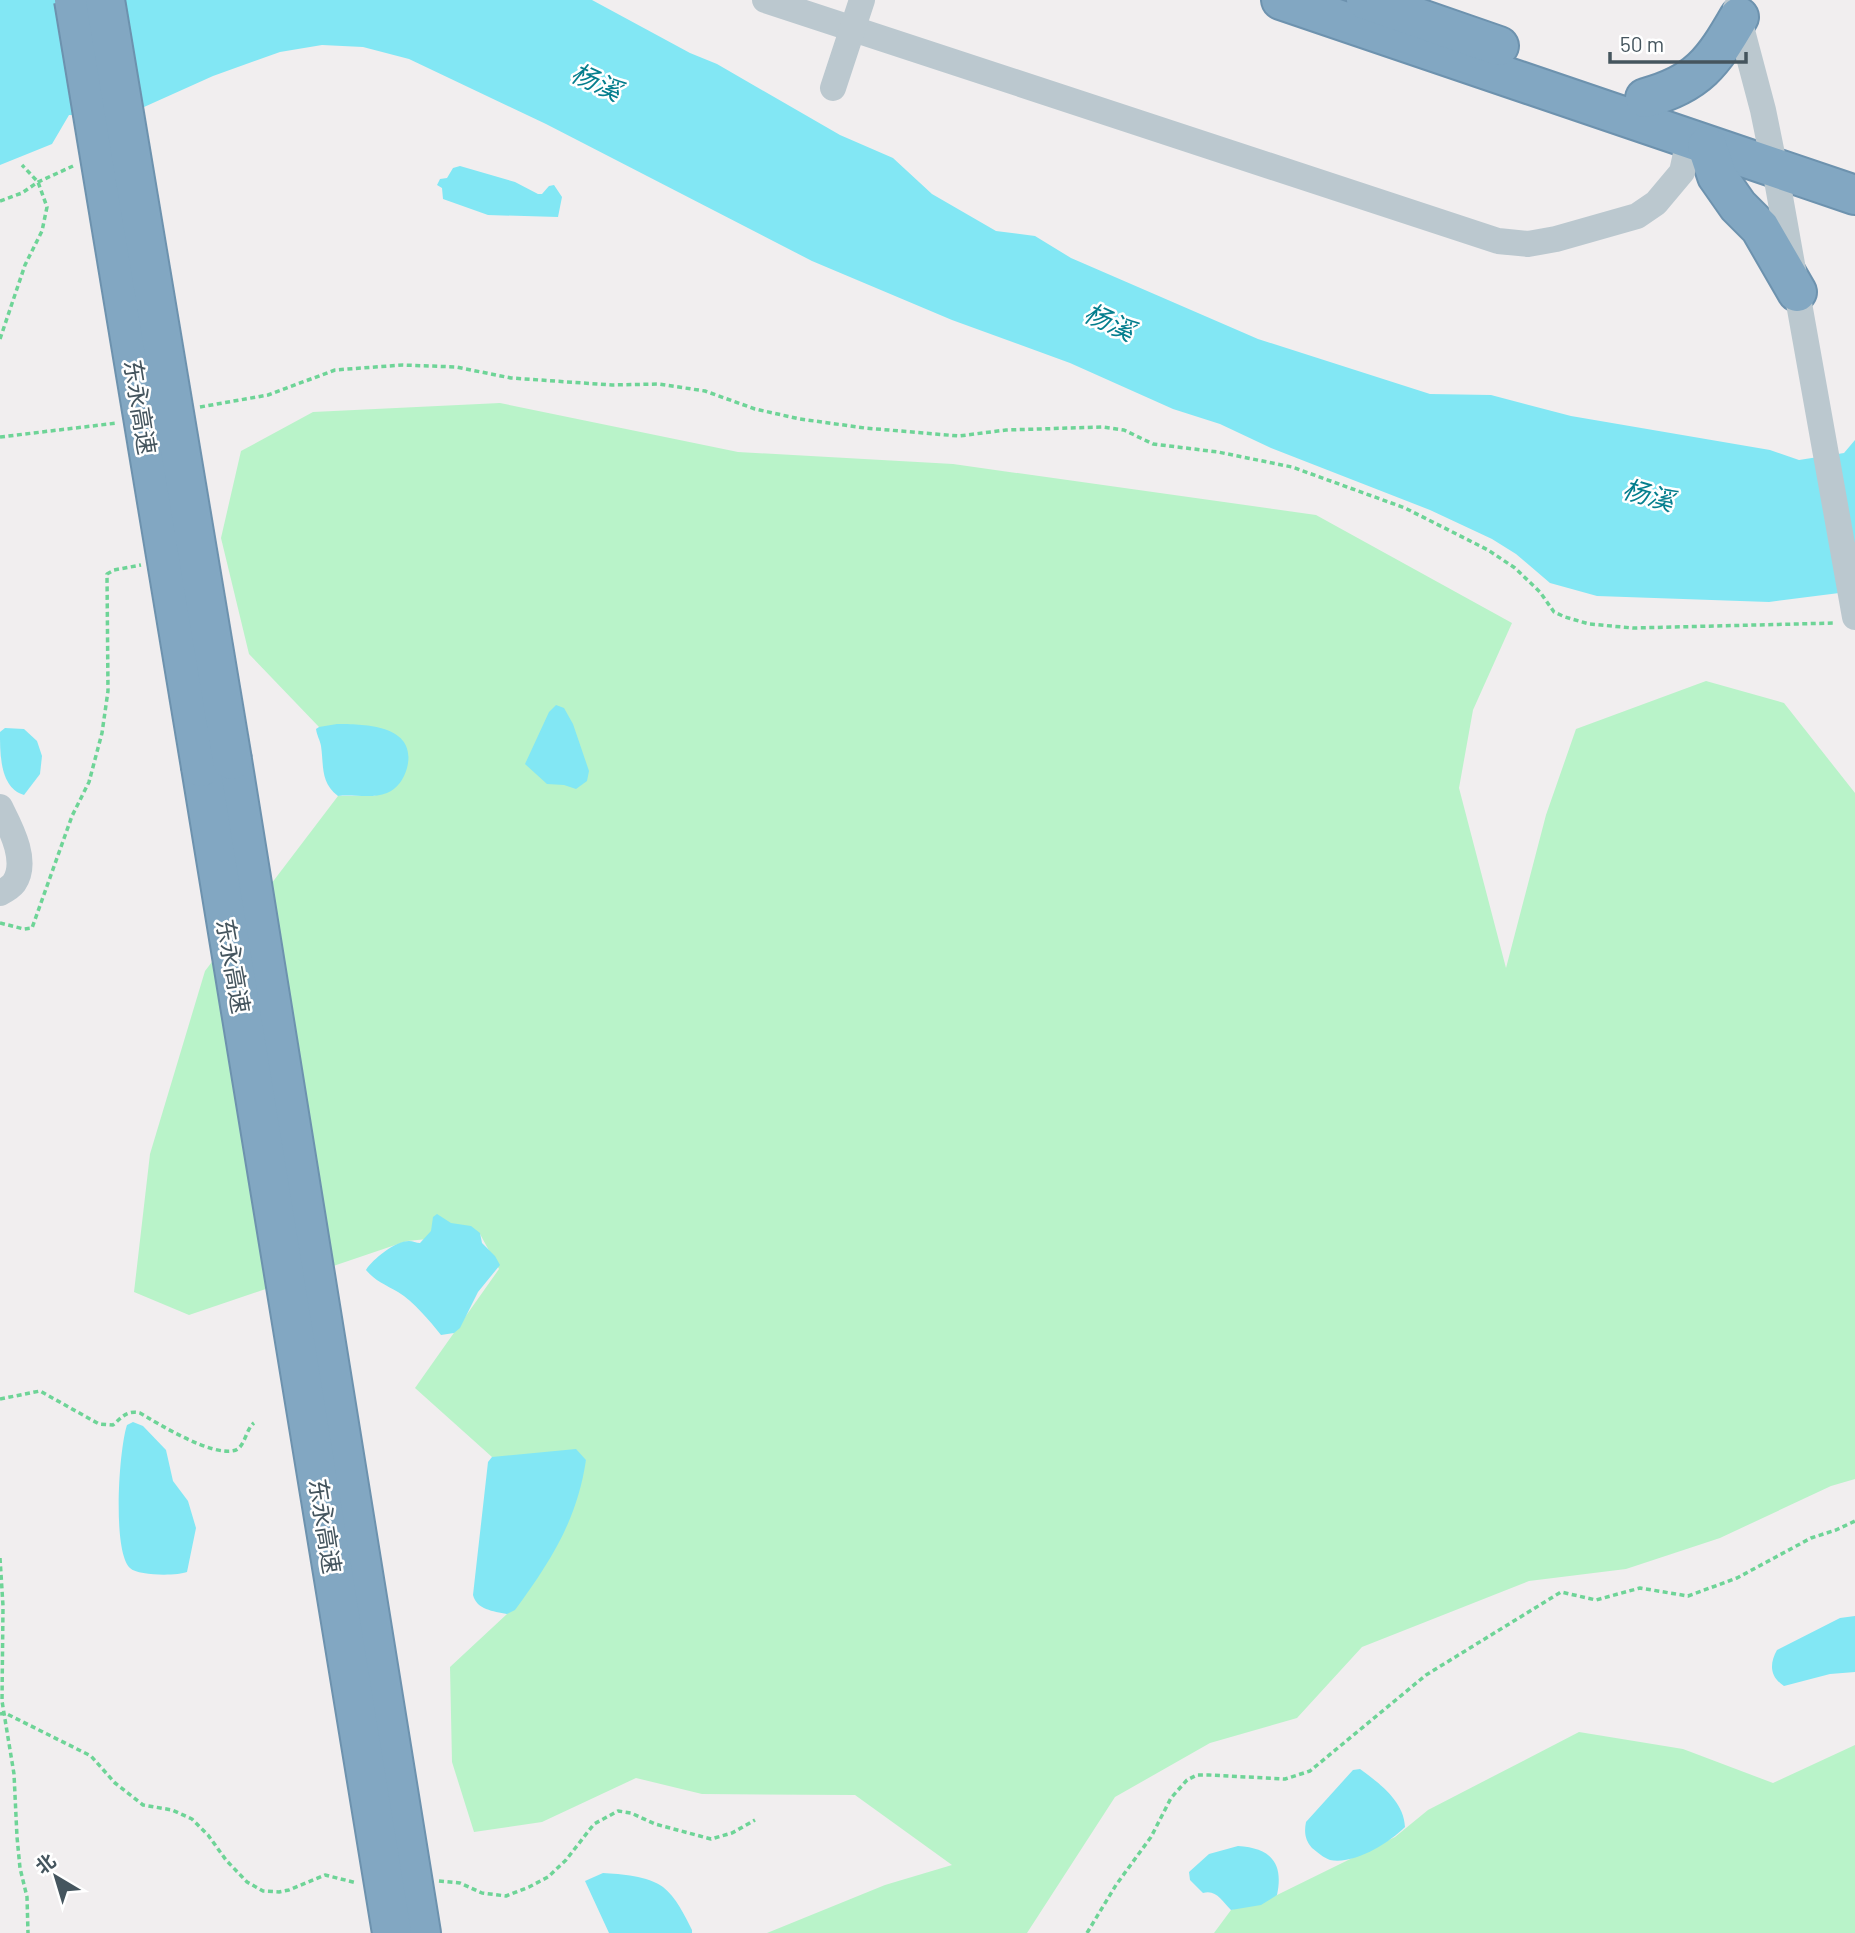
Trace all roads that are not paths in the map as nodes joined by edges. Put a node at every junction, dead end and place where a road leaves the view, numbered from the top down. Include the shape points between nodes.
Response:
1 (74, 0) edge
2 (105, 0) edge
3 (765, 0) edge
4 (862, 0) edge
5 (1281, 0) edge
6 (1366, 0) edge
7 (1736, 8) edge
8 (853, 29) junction
9 (833, 88) dead end
10 (1645, 98) junction
11 (1698, 143) junction
12 (1772, 155) junction
13 (1855, 168) edge
14 (1855, 195) edge
15 (1797, 292) junction
16 (1849, 615) edge
17 (216, 763) junction
18 (0, 807) edge
19 (0, 893) edge
20 (392, 1933) edge
21 (421, 1933) edge

1 - 17 highway, 东永高速, bridge
2 - 17 highway, 东永高速, bridge
3 - 8 street
4 - 8 street
5 - 11 highway
6 - 10 highway
7 - 10 highway via 1712,61 1670,92
7 - 12 street
8 - 9 street
8 - 11 street via 1498,240 1538,243 1637,216 1656,203 1682,172
10 - 12 highway
11 - 12 highway
11 - 15 highway via 1738,206 1760,228
12 - 13 highway
12 - 14 highway
12 - 15 street
15 - 16 street
17 - 20 highway, 东永高速
17 - 21 highway, 东永高速
18 - 19 street via 20,864 14,883

